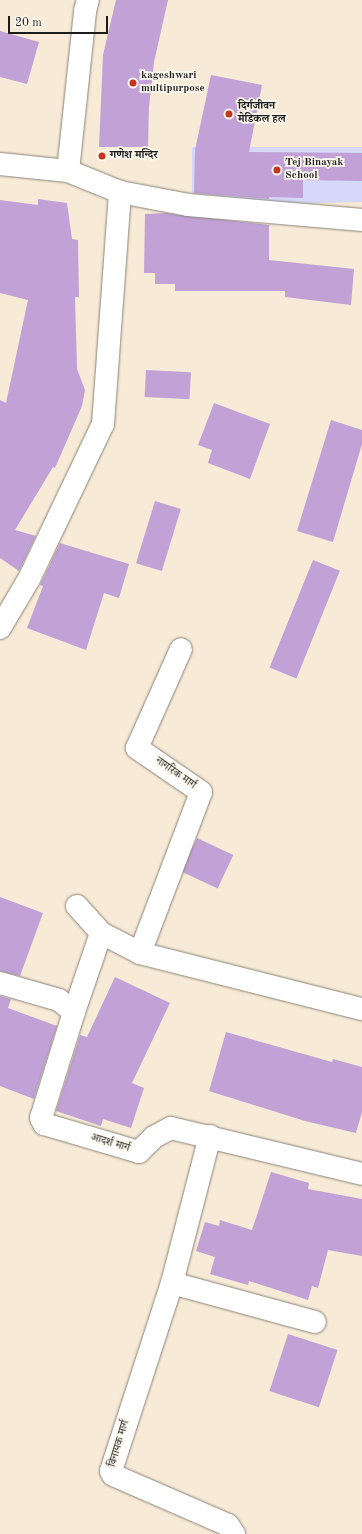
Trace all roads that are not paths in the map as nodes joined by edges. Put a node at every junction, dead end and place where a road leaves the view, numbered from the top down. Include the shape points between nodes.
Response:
1 (88, 0) edge
2 (0, 164) edge
3 (68, 171) junction
4 (120, 192) junction
5 (362, 220) edge
6 (0, 628) edge
7 (181, 649) dead end
8 (77, 906) dead end
9 (101, 933) junction
10 (140, 953) junction
11 (0, 982) edge
12 (362, 1009) edge
13 (74, 1012) junction
14 (210, 1136) junction
15 (362, 1174) edge
16 (172, 1283) junction
17 (315, 1322) dead end
18 (234, 1534) edge

1 - 3 street
2 - 3 street
3 - 4 street
4 - 5 street via 188,205
4 - 6 street via 103,424 29,579
7 - 10 street, नागरिक मार्ग via 137,748 201,792
8 - 9 street
9 - 10 street
9 - 13 street
10 - 12 street
11 - 13 street via 59,1000
13 - 14 street, आदर्श मार्ग via 41,1118 44,1124 139,1152 154,1137 171,1128
14 - 15 street, आदर्श मार्ग
14 - 16 street, विनायक मार्ग
16 - 17 street
16 - 18 street, विनायक मार्ग via 111,1474 228,1525

